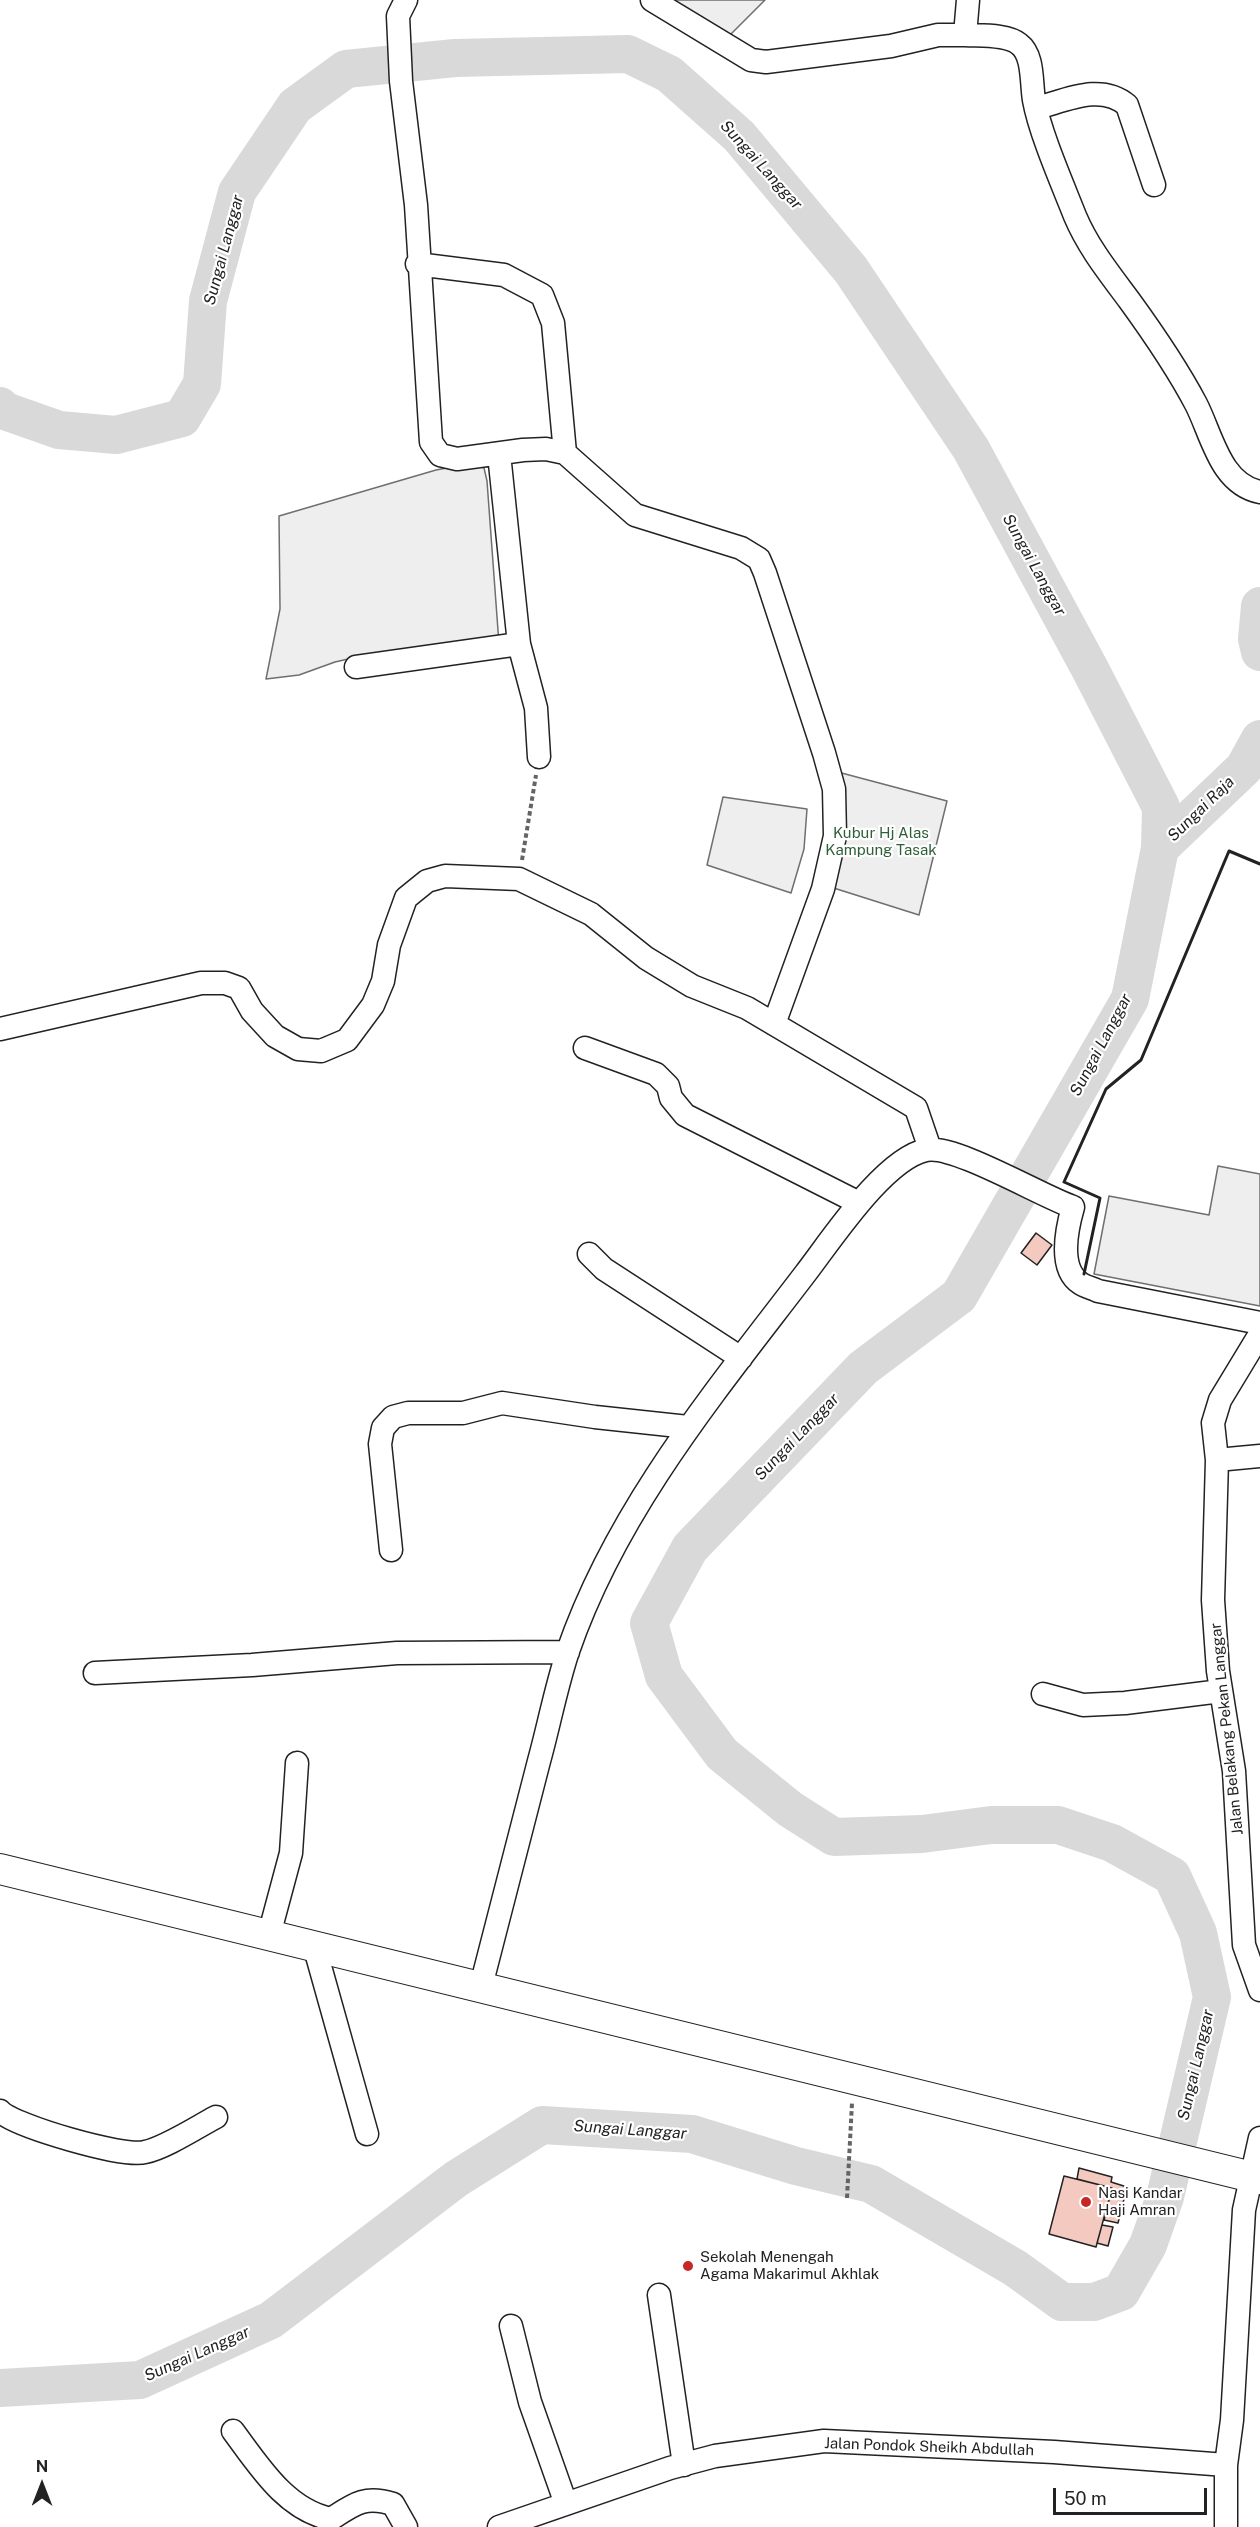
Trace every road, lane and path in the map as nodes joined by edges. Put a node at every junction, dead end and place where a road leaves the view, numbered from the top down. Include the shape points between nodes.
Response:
1 (406, 0) edge
2 (652, 0) edge
3 (968, 0) edge
4 (965, 35) junction
5 (1037, 108) junction
6 (1154, 185) dead end
7 (417, 264) junction
8 (565, 453) junction
9 (499, 454) junction
10 (1260, 492) edge
11 (519, 644) junction
12 (356, 667) dead end
13 (539, 757) joint
14 (519, 879) junction
15 (774, 1024) junction
16 (0, 1029) edge
17 (585, 1047) dead end
18 (930, 1149) junction
19 (859, 1203) junction
20 (589, 1254) dead end
21 (1260, 1323) edge
22 (1260, 1334) edge
23 (741, 1358) junction
24 (688, 1427) junction
25 (1260, 1456) edge
26 (1217, 1460) junction
27 (391, 1550) dead end
28 (568, 1652) junction
29 (95, 1673) dead end
30 (1221, 1690) junction
31 (1043, 1694) dead end
32 (297, 1763) dead end
33 (0, 1869) edge
34 (269, 1935) junction
35 (314, 1945) junction
36 (481, 1986) junction
37 (1260, 1990) edge
38 (853, 2078) junction
39 (0, 2111) edge
40 (216, 2117) dead end
41 (367, 2134) dead end
42 (1260, 2138) edge
43 (1256, 2178) edge
44 (847, 2198) dead end
45 (659, 2295) dead end
46 (511, 2326) dead end
47 (233, 2431) dead end
48 (684, 2465) junction
49 (1226, 2465) junction
50 (566, 2504) junction
51 (406, 2527) edge
52 (499, 2527) edge
53 (1226, 2527) edge

1 - 7 street via 398,16 401,81 414,183
2 - 4 street via 751,60 766,62 891,46 938,35
3 - 4 street
4 - 5 street via 1020,44 1029,62
5 - 6 street via 1089,95 1110,93 1118,97 1128,105
5 - 10 street via 1091,248 1158,341 1196,404 1231,475 1244,487
7 - 8 street via 504,275 542,295 553,323
7 - 9 street via 431,442 440,455 457,459
8 - 9 street via 546,449
8 - 15 street via 635,515 741,548 759,559 765,573 827,762 834,789 835,836 824,890
9 - 11 street
11 - 12 street
11 - 13 street via 537,708
13 - 14 path
14 - 15 street via 591,914 646,958 692,986 747,1008
14 - 16 street via 445,876 427,881 406,898 373,1005 347,1040 321,1051 298,1048 275,1036 252,1011 239,988 225,983 201,983
15 - 18 street via 916,1108
17 - 19 street via 656,1074 685,1115
18 - 19 street via 912,1154 897,1165
18 - 21 street via 960,1156 1073,1207 1066,1256 1068,1270 1080,1283 1098,1291
19 - 23 street
20 - 23 street via 604,1269
22 - 26 street, Jalan Belakang Pekan Langgar via 1220,1400 1213,1423
23 - 24 street
24 - 27 street via 502,1403 463,1413 408,1413 393,1418 383,1428 380,1444
24 - 28 street via 648,1488 605,1567
25 - 26 street
26 - 30 street, Jalan Belakang Pekan Langgar via 1213,1600
28 - 29 street via 397,1653
28 - 36 street
30 - 31 street via 1083,1705
30 - 37 street, Jalan Belakang Pekan Langgar via 1234,1771 1244,1945
32 - 34 street via 291,1853
33 - 34 main road
34 - 35 main road
35 - 36 main road
35 - 41 street
36 - 38 main road
38 - 43 main road
38 - 44 path
39 - 40 street via 58,2136 106,2150 145,2153
42 - 43 street
43 - 49 street via 1244,2210
45 - 48 street
46 - 50 street via 530,2402
47 - 51 street via 270,2481 311,2515 331,2519 357,2503 376,2498 393,2504
48 - 49 street, Jalan Pondok Sheikh Abdullah via 824,2441
48 - 50 street, Jalan Pondok Sheikh Abdullah
49 - 53 street
50 - 52 street, Jalan Pondok Sheikh Abdullah

